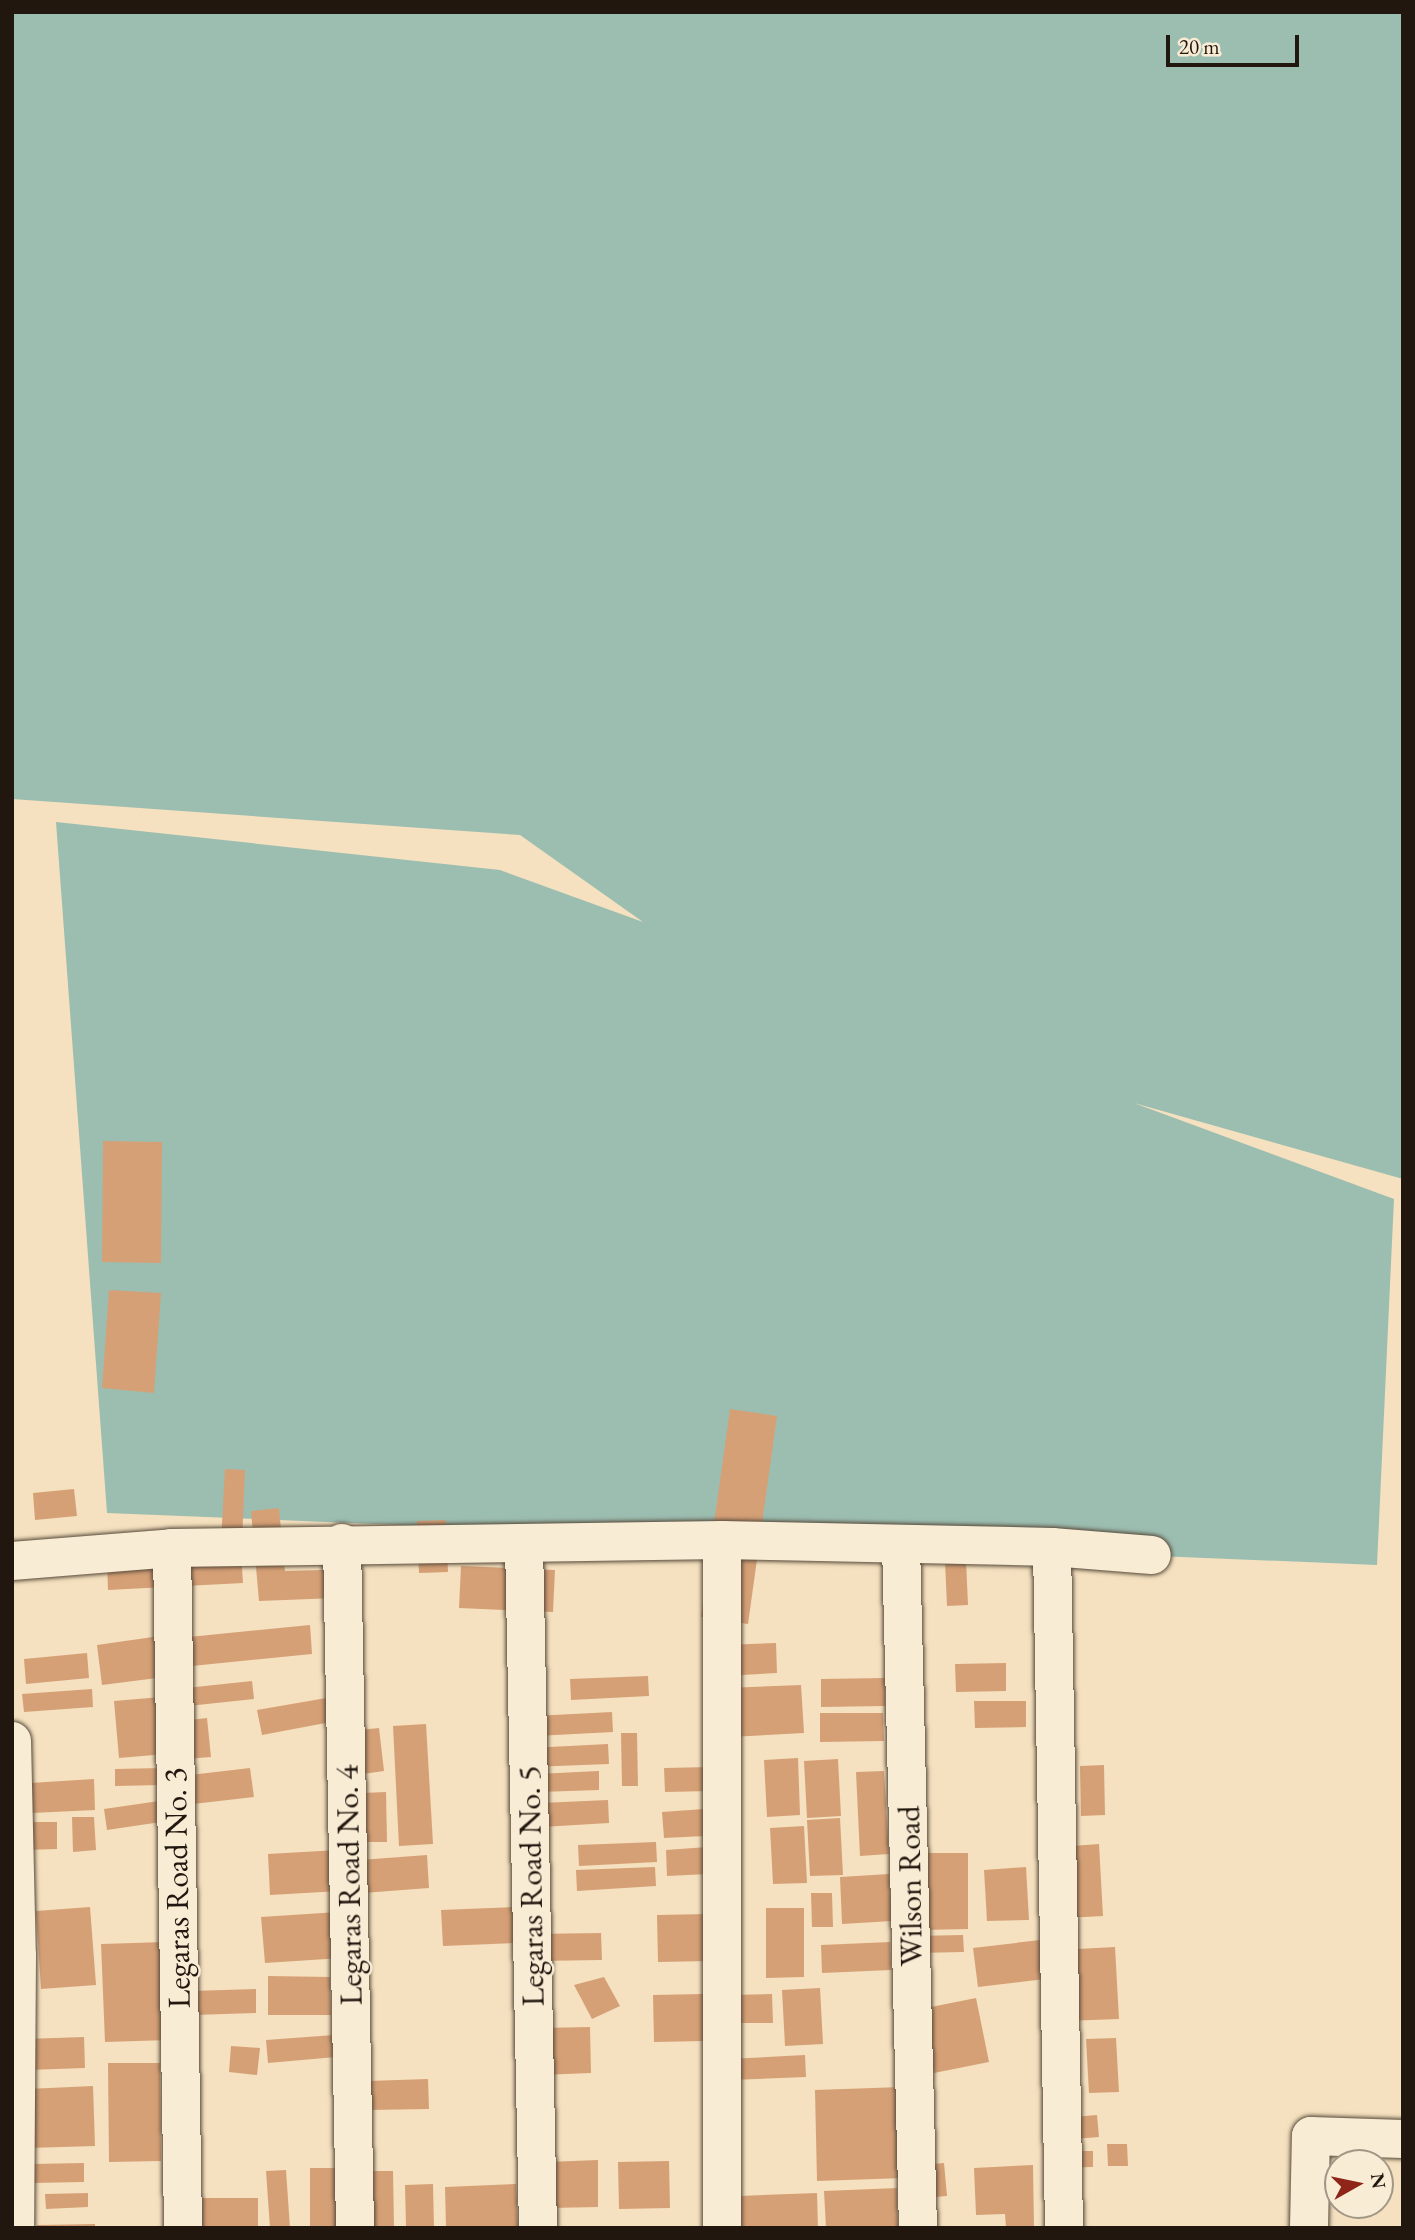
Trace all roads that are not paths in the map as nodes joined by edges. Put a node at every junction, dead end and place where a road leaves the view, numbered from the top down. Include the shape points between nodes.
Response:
1 (722, 1540) junction
2 (342, 1543) junction
3 (524, 1544) junction
4 (901, 1544) junction
5 (1052, 1547) junction
6 (172, 1548) junction
7 (1152, 1555) dead end
8 (12, 1561) edge
9 (12, 1741) edge
10 (1403, 2140) edge
11 (15, 2228) edge
12 (183, 2228) edge
13 (355, 2228) edge
14 (538, 2228) edge
15 (722, 2228) edge
16 (918, 2228) edge
17 (1063, 2228) edge
18 (1309, 2228) edge

1 - 3 street
1 - 4 street
1 - 15 street
2 - 3 street
2 - 6 street
2 - 13 street, Legaras Road No. 4
3 - 14 street, Legaras Road No. 5
4 - 5 street
4 - 16 street, Wilson Road
5 - 7 street
5 - 17 street
6 - 8 street
6 - 12 street, Legaras Road No. 3
9 - 11 street via 17,1955
10 - 18 street via 1311,2136

